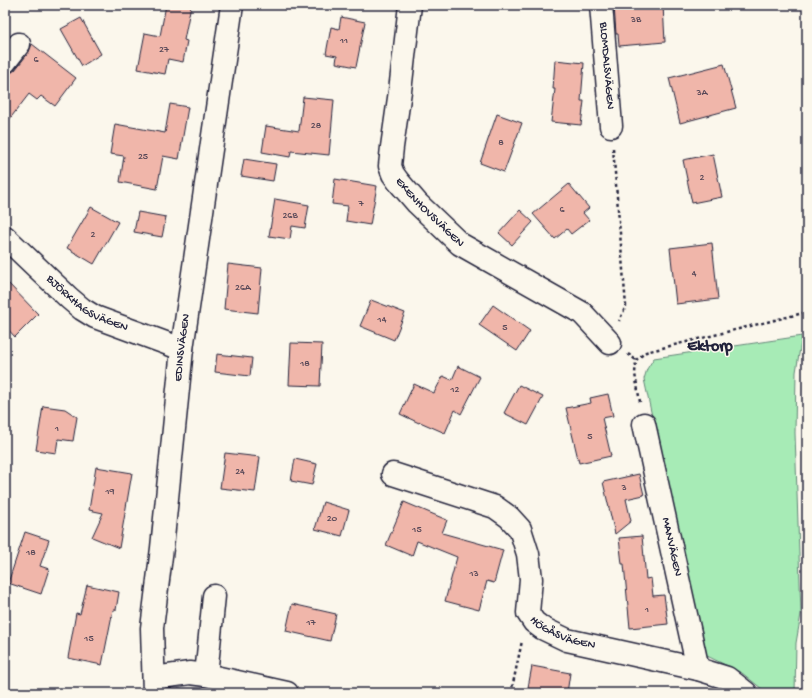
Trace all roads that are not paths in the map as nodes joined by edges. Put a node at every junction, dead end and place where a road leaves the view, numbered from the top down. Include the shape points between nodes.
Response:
1 (232, 5) edge
2 (410, 5) edge
3 (601, 5) edge
4 (19, 44) dead end
5 (5, 62) edge
6 (611, 126) road end
7 (5, 237) edge
8 (610, 343) road end
9 (182, 350) junction
10 (644, 424) road end
11 (393, 474) dead end
12 (214, 596) dead end
13 (698, 669) junction
14 (206, 675) junction
15 (154, 686) edge
16 (287, 693) edge
17 (746, 693) edge

1 - 9 street, EDINSVÄGEN
2 - 8 street, EKENHOVSVÄGEN via 390,166 393,174 417,203 460,244 582,313
3 - 6 street, BLOMDALSVÄGEN
4 - 5 street
7 - 9 street, BJÖRKHAGSVÄGEN via 82,309 95,317
9 - 15 street, EDINSVÄGEN via 152,628
10 - 13 street, MANVÄGEN
11 - 13 street, HÖGÅSVÄGEN via 495,507 509,517 520,529 528,554 531,579 528,613 542,628 567,640
12 - 14 street
13 - 17 street, HÖGÅSVÄGEN via 728,678
14 - 15 street via 190,673
14 - 16 street

